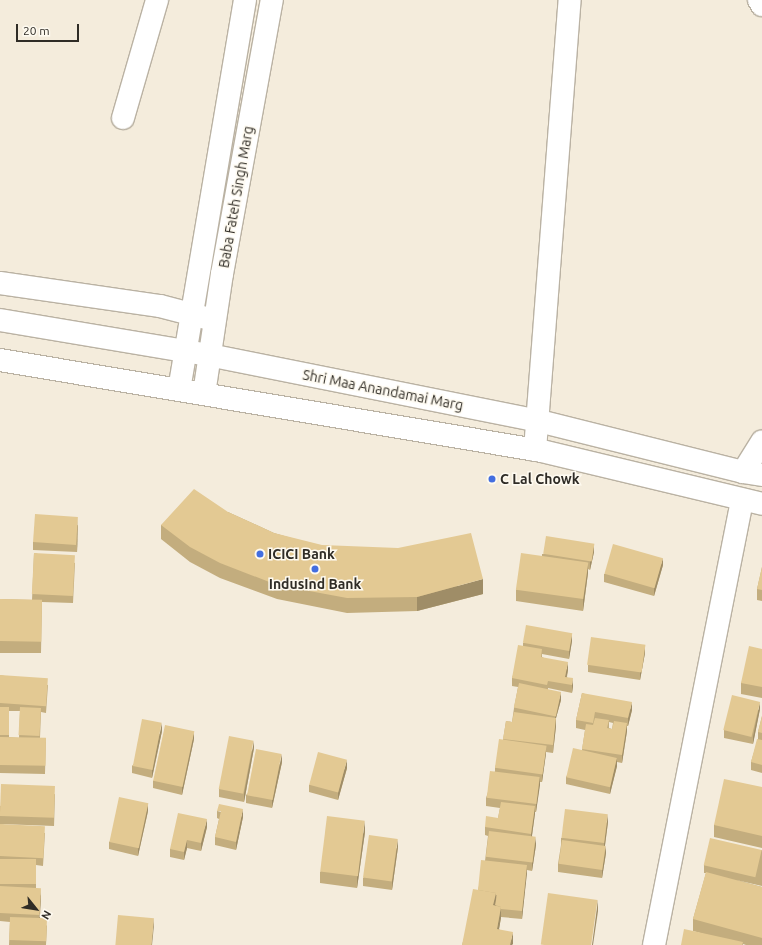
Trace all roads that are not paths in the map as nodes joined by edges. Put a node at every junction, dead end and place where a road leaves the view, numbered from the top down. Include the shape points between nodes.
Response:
1 (157, 0) edge
2 (245, 0) edge
3 (272, 0) edge
4 (570, 0) edge
5 (759, 0) edge
6 (762, 5) edge
7 (123, 118) dead end
8 (0, 283) edge
9 (191, 314) junction
10 (0, 320) edge
11 (215, 320) junction
12 (185, 351) junction
13 (209, 355) junction
14 (0, 360) edge
15 (179, 390) junction
16 (204, 394) junction
17 (539, 421) junction
18 (762, 441) edge
19 (535, 450) junction
20 (753, 474) edge
21 (752, 502) edge
22 (654, 945) edge

1 - 7 street
2 - 9 street, Baba Fateh Singh Marg
3 - 11 street, Baba Fateh Singh Marg
4 - 17 street
5 - 6 street
8 - 9 street via 160,306
9 - 11 street
9 - 12 street, Baba Fateh Singh Marg
10 - 12 street, Shri Maa Anandamai Marg
11 - 13 street, Baba Fateh Singh Marg
12 - 13 street, Shri Maa Anandamai Marg
12 - 15 street, Baba Fateh Singh Marg
13 - 16 street, Baba Fateh Singh Marg
13 - 17 street, Shri Maa Anandamai Marg
14 - 15 street
15 - 16 street
16 - 19 street
17 - 19 street
17 - 20 street, Shri Maa Anandamai Marg
18 - 20 street
19 - 21 street
21 - 22 street

